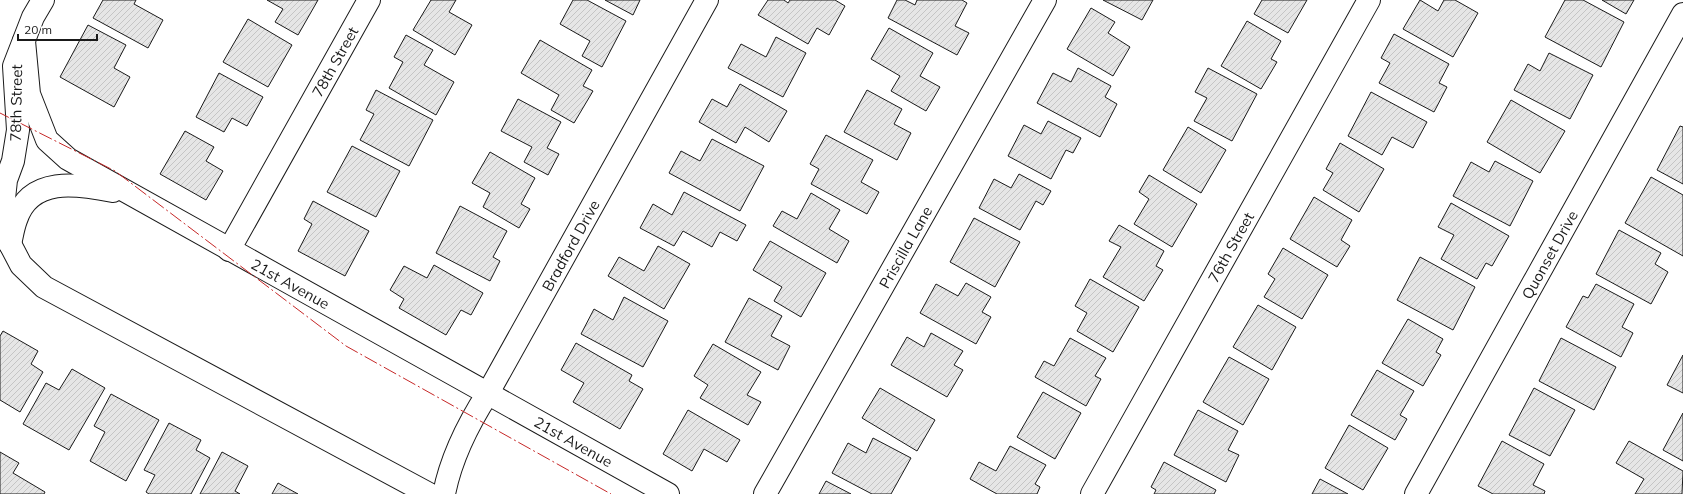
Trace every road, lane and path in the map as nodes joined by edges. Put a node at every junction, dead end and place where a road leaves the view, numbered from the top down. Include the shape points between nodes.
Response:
1 (43, 0) edge
2 (369, 0) edge
3 (707, 0) edge
4 (1045, 0) edge
5 (1369, 0) edge
6 (1683, 14) edge
7 (24, 41) junction
8 (132, 195) junction
9 (10, 244) junction
10 (229, 250) junction
11 (488, 394) junction
12 (429, 494) edge
13 (444, 494) edge
14 (668, 494) edge
15 (765, 494) edge
16 (1092, 494) edge
17 (1416, 494) edge

1 - 7 street, 21st Avenue
2 - 10 street, 78th Street
3 - 11 street, Bradford Drive
4 - 15 street, Priscilla Lane
5 - 16 street, 76th Street
6 - 17 street, Quonset Drive
7 - 8 street, 21st Avenue via 29,94 47,140 68,159
7 - 9 street, 78th Street via 14,66 18,130 13,161 6,180 2,217
8 - 9 street via 88,186 45,187 29,198 19,214
8 - 10 street, 21st Avenue
9 - 12 street, 78th Street via 21,265 44,287
10 - 11 street, 21st Avenue
11 - 13 street, Bradford Drive via 471,419 448,475
11 - 14 street, 21st Avenue

